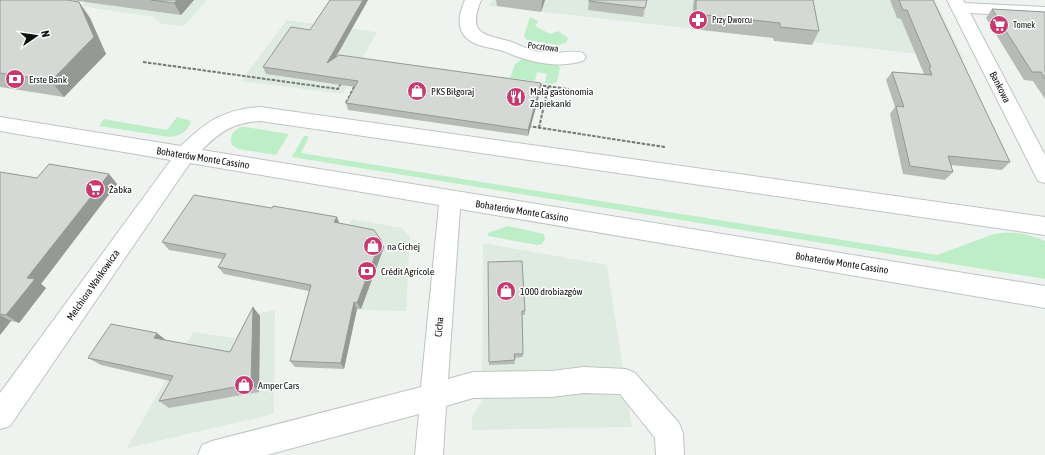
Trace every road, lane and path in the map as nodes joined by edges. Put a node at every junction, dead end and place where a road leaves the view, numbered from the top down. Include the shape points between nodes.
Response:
1 (474, 0) edge
2 (957, 4) edge
3 (1045, 12) edge
4 (508, 46) dead end
5 (143, 62) dead end
6 (344, 77) edge
7 (357, 82) edge
8 (533, 84) edge
9 (548, 86) junction
10 (569, 90) dead end
11 (352, 105) edge
12 (0, 124) edge
13 (524, 126) edge
14 (538, 128) junction
15 (643, 143) dead end
16 (185, 155) junction
17 (1045, 175) edge
18 (450, 199) junction
19 (1045, 226) edge
20 (1045, 297) edge
21 (434, 396) junction
22 (0, 416) edge
23 (212, 455) edge
24 (429, 455) edge
25 (670, 455) edge

1 - 4 street via 467,16 470,30 477,38 486,42
2 - 3 street
2 - 17 street, Bankowa
5 - 6 path via 338,89
7 - 11 path via 345,104
8 - 9 path
9 - 10 path
9 - 14 path
12 - 16 street, Bohaterów Monte Cassino
13 - 14 path
14 - 15 path
16 - 18 street, Bohaterów Monte Cassino
16 - 19 street, Melchiora Wańkowicza via 217,124 232,116 260,114
16 - 22 street, Melchiora Wańkowicza
18 - 20 street, Bohaterów Monte Cassino
18 - 21 street, Cicha
21 - 23 street via 382,412
21 - 24 street, Cicha
21 - 25 street via 473,385 551,384 584,380 626,382 669,434

